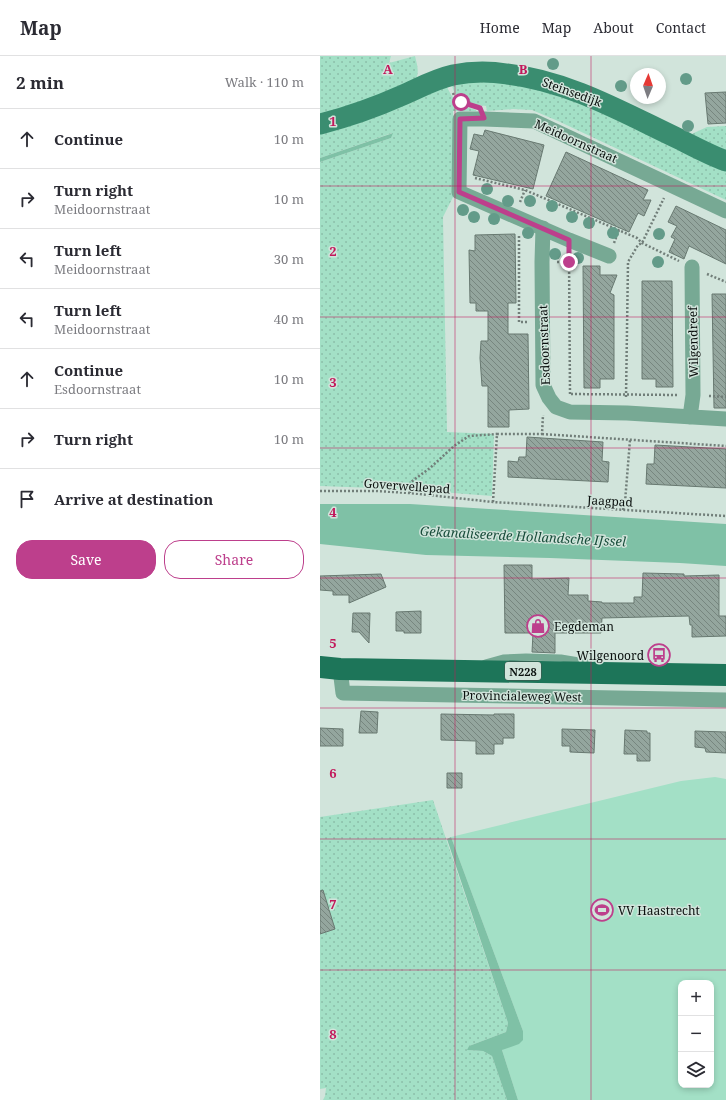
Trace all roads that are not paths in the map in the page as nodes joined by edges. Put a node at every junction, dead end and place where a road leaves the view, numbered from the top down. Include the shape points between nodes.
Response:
1 (320, 124) edge
2 (726, 161) edge
3 (726, 211) edge
4 (543, 228) junction
5 (609, 256) dead end
6 (692, 267) road end
7 (690, 417) junction
8 (726, 419) edge
9 (330, 668) edge
10 (726, 675) edge
11 (726, 700) edge

1 - 2 street, Steinsedijk via 370,109 446,76 485,72 524,76 549,82 603,102
3 - 4 street, Meidoornstraat via 534,121 460,119 459,192
4 - 5 street
4 - 7 street, Esdoornstraat via 543,385 549,398 556,407 570,412
6 - 7 street, Wilgendreef via 693,395
7 - 8 street
9 - 10 main road, Provincialeweg West / N228
9 - 11 street, Provincialeweg West via 343,693

